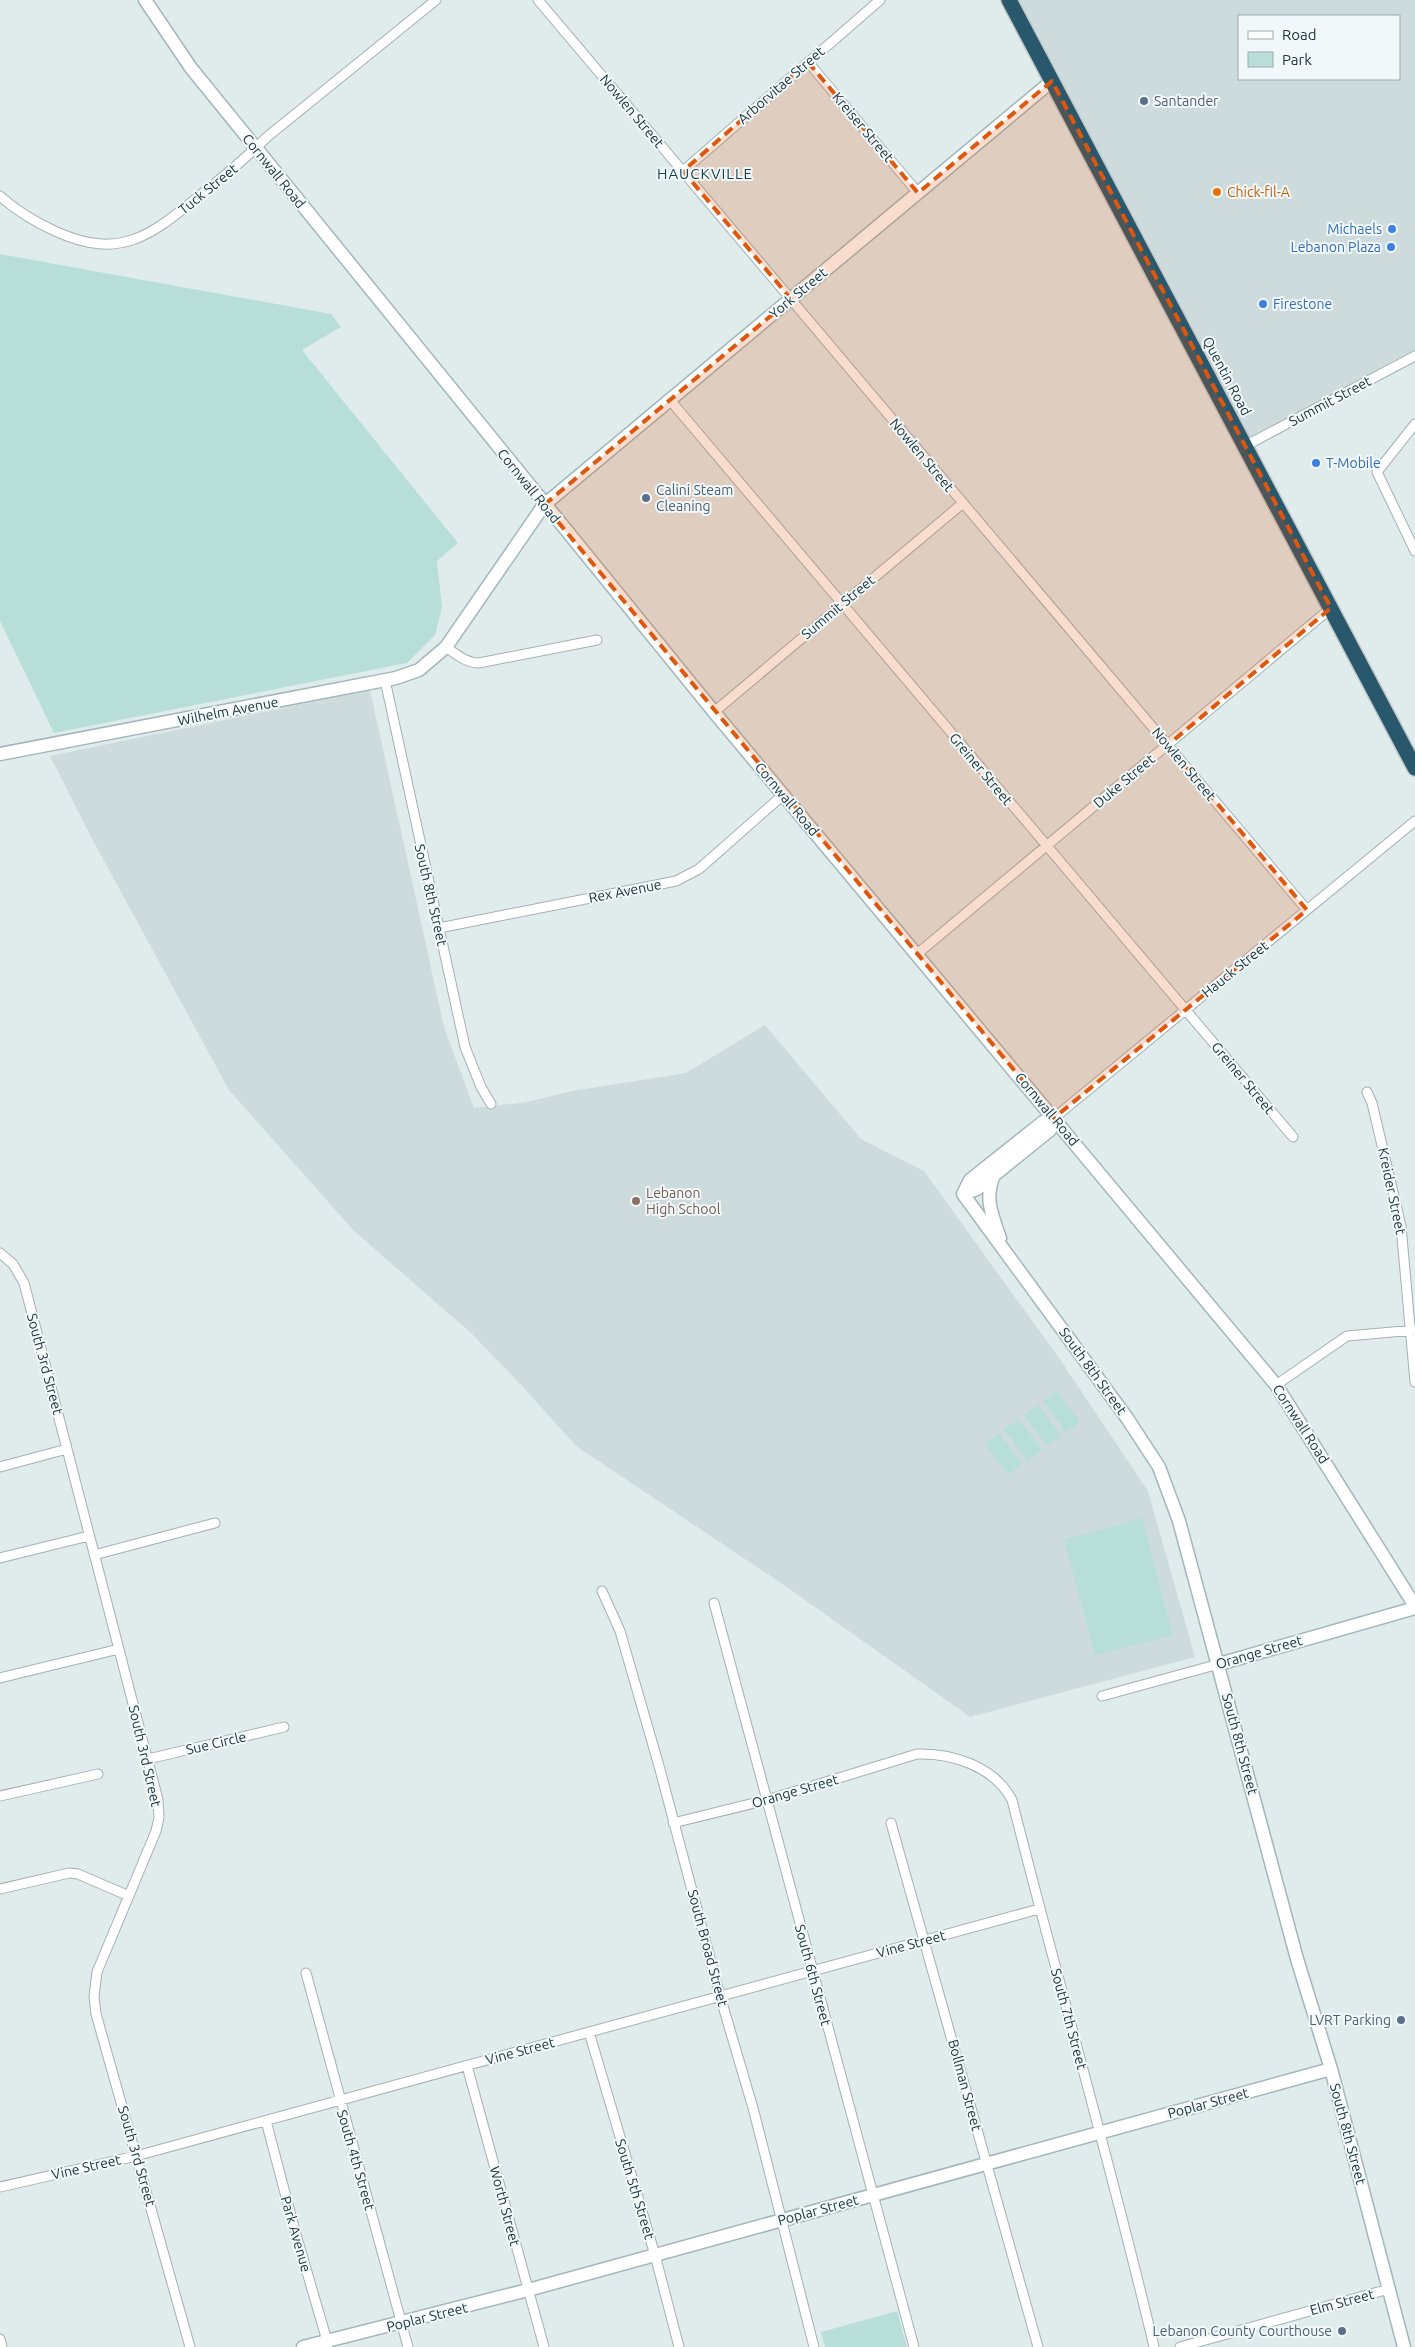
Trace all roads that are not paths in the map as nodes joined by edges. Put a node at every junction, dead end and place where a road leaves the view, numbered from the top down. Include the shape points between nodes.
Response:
1 (145, 0) edge
2 (436, 0) edge
3 (538, 0) edge
4 (880, 0) edge
5 (1010, 0) edge
6 (808, 62) junction
7 (1052, 80) junction
8 (256, 148) junction
9 (683, 172) junction
10 (918, 193) junction
11 (0, 196) edge
12 (791, 299) junction
13 (1415, 356) edge
14 (670, 400) junction
15 (1415, 424) edge
16 (1245, 446) junction
17 (963, 503) junction
18 (544, 505) junction
19 (1415, 551) edge
20 (842, 604) junction
21 (1331, 608) junction
22 (597, 640) dead end
23 (446, 647) junction
24 (385, 680) junction
25 (714, 712) junction
26 (1168, 745) junction
27 (0, 754) edge
28 (1415, 768) edge
29 (783, 795) junction
30 (1415, 821) edge
31 (1047, 846) junction
32 (1307, 910) junction
33 (439, 928) junction
34 (917, 954) junction
35 (1185, 1010) junction
36 (1367, 1092) dead end
37 (491, 1104) dead end
38 (1054, 1118) junction
39 (1293, 1137) dead end
40 (994, 1175) junction
41 (962, 1194) junction
42 (1004, 1250) junction
43 (0, 1253) edge
44 (1413, 1331) edge
45 (1415, 1382) edge
46 (1276, 1385) junction
47 (67, 1449) junction
48 (0, 1467) edge
49 (215, 1523) dead end
50 (89, 1536) junction
51 (94, 1555) junction
52 (0, 1558) edge
53 (602, 1591) dead end
54 (714, 1603) dead end
55 (1415, 1607) edge
56 (119, 1648) junction
57 (1219, 1664) junction
58 (0, 1678) edge
59 (1102, 1696) dead end
60 (284, 1727) dead end
61 (917, 1754) joint
62 (148, 1759) junction
63 (98, 1774) dead end
64 (0, 1796) edge
65 (767, 1800) junction
66 (673, 1823) junction
67 (891, 1823) dead end
68 (0, 1889) edge
69 (129, 1896) junction
70 (1039, 1909) junction
71 (925, 1940) junction
72 (812, 1971) junction
73 (306, 1973) dead end
74 (720, 1996) junction
75 (589, 2032) junction
76 (467, 2066) junction
77 (1331, 2069) junction
78 (339, 2100) junction
79 (266, 2121) junction
80 (1099, 2132) junction
81 (136, 2156) junction
82 (986, 2164) junction
83 (0, 2187) edge
84 (872, 2196) junction
85 (781, 2221) junction
86 (655, 2255) junction
87 (1389, 2289) junction
88 (528, 2290) junction
89 (403, 2324) junction
90 (0, 2339) edge
91 (328, 2344) edge
92 (2, 2347) edge
93 (190, 2347) edge
94 (303, 2347) edge
95 (408, 2347) edge
96 (544, 2347) edge
97 (679, 2347) edge
98 (814, 2347) edge
99 (914, 2347) edge
100 (1038, 2347) edge
101 (1154, 2347) edge
102 (1180, 2347) edge
103 (1404, 2347) edge

1 - 8 street, Cornwall Road via 176,49
2 - 8 street, Tuck Street
3 - 9 street, Nowlen Street
4 - 6 street, Arborvitae Street
5 - 7 highway, Quentin Road
6 - 9 street, Arborvitae Street
6 - 10 street, Kreiser Street
7 - 10 street, York Street
7 - 16 highway, Quentin Road
8 - 11 street, Tuck Street via 164,223 139,238 116,244 94,244 69,238 36,222
8 - 18 street, Cornwall Road
9 - 12 street, Nowlen Street
10 - 12 street, York Street
12 - 14 street, York Street
12 - 17 street, Nowlen Street
13 - 16 street, Summit Street
14 - 18 street, York Street
14 - 20 street, Greiner Street
15 - 19 street via 1376,472
16 - 21 highway, Quentin Road
17 - 20 street, Summit Street
17 - 26 street, Nowlen Street
18 - 23 street, Wilhelm Avenue
18 - 25 street, Cornwall Road
20 - 25 street, Summit Street
20 - 31 street, Greiner Street
21 - 26 street, Duke Street
21 - 28 highway, Quentin Road
22 - 23 street via 479,663 464,660
23 - 24 street, Wilhelm Avenue via 419,670
24 - 27 street, Wilhelm Avenue
24 - 33 street, South 8th Street
25 - 29 street, Cornwall Road
26 - 31 street, Duke Street
26 - 32 street, Nowlen Street
29 - 33 street, Rex Avenue via 699,868 676,881
29 - 34 street, Cornwall Road
30 - 32 street, Hauck Street
31 - 34 street, Duke Street
31 - 35 street, Greiner Street
32 - 35 street, Hauck Street
33 - 37 street, South 8th Street via 465,1047
34 - 38 street, Cornwall Road
35 - 38 street, Hauck Street
35 - 39 street, Greiner Street
36 - 44 street, Kreider Street via 1401,1226
38 - 40 street, Hauck Street via 1050,1130
38 - 41 street, Hauck Street via 1044,1122 970,1180
38 - 46 street, Cornwall Road
40 - 41 street, Hauck Street via 977,1189
40 - 42 street via 989,1202
41 - 42 street, South 8th Street
42 - 57 street, South 8th Street via 1159,1467 1179,1521
43 - 47 street, South 3rd Street via 13,1264 24,1283
44 - 45 street, Kreider Street
44 - 46 street via 1347,1336
46 - 55 street, Cornwall Road
47 - 48 street
47 - 50 street, South 3rd Street
49 - 51 street
50 - 51 street, South 3rd Street
50 - 52 street
51 - 56 street, South 3rd Street
53 - 66 street, South Broad Street via 620,1631
54 - 65 street, South 6th Street
55 - 57 street, Orange Street
56 - 58 street
56 - 62 street, South 3rd Street
57 - 59 street, Orange Street
57 - 77 street, South 8th Street via 1298,1960
60 - 62 street, Sue Circle
61 - 65 street, Orange Street
61 - 70 street, South 7th Street via 938,1753 968,1762 1006,1788 1012,1800
62 - 69 street, South 3rd Street via 159,1818
63 - 64 street
65 - 66 street, Orange Street
65 - 72 street, South 6th Street
66 - 74 street, South Broad Street
67 - 71 street, Bollman Street
68 - 69 street via 69,1872
69 - 81 street, South 3rd Street via 98,1972 94,1997
70 - 71 street, Vine Street
70 - 80 street, South 7th Street
71 - 72 street, Vine Street
71 - 82 street, Bollman Street
72 - 74 street, Vine Street
72 - 84 street, South 6th Street
73 - 78 street, South 4th Street
74 - 75 street, Vine Street
74 - 85 street, South Broad Street via 753,2108
75 - 76 street, Vine Street
75 - 86 street, South 5th Street
76 - 78 street, Vine Street
76 - 88 street, Worth Street
77 - 80 street, Poplar Street
77 - 87 street, South 8th Street
78 - 79 street, Vine Street
78 - 89 street, South 4th Street
79 - 81 street, Vine Street
79 - 91 street, Park Avenue
80 - 82 street, Poplar Street
80 - 101 street, South 7th Street
81 - 83 street, Vine Street
81 - 93 street, South 3rd Street
82 - 84 street, Poplar Street
82 - 100 street, Bollman Street
84 - 85 street, Poplar Street
84 - 99 street, South 6th Street
85 - 86 street, Poplar Street
85 - 98 street, South Broad Street
86 - 88 street, Poplar Street
86 - 97 street, South 5th Street
87 - 102 street, Elm Street
87 - 103 street, South 8th Street
88 - 89 street, Poplar Street
88 - 96 street, Worth Street
89 - 91 street, Poplar Street
89 - 95 street, South 4th Street
90 - 92 street
91 - 94 street, Poplar Street

